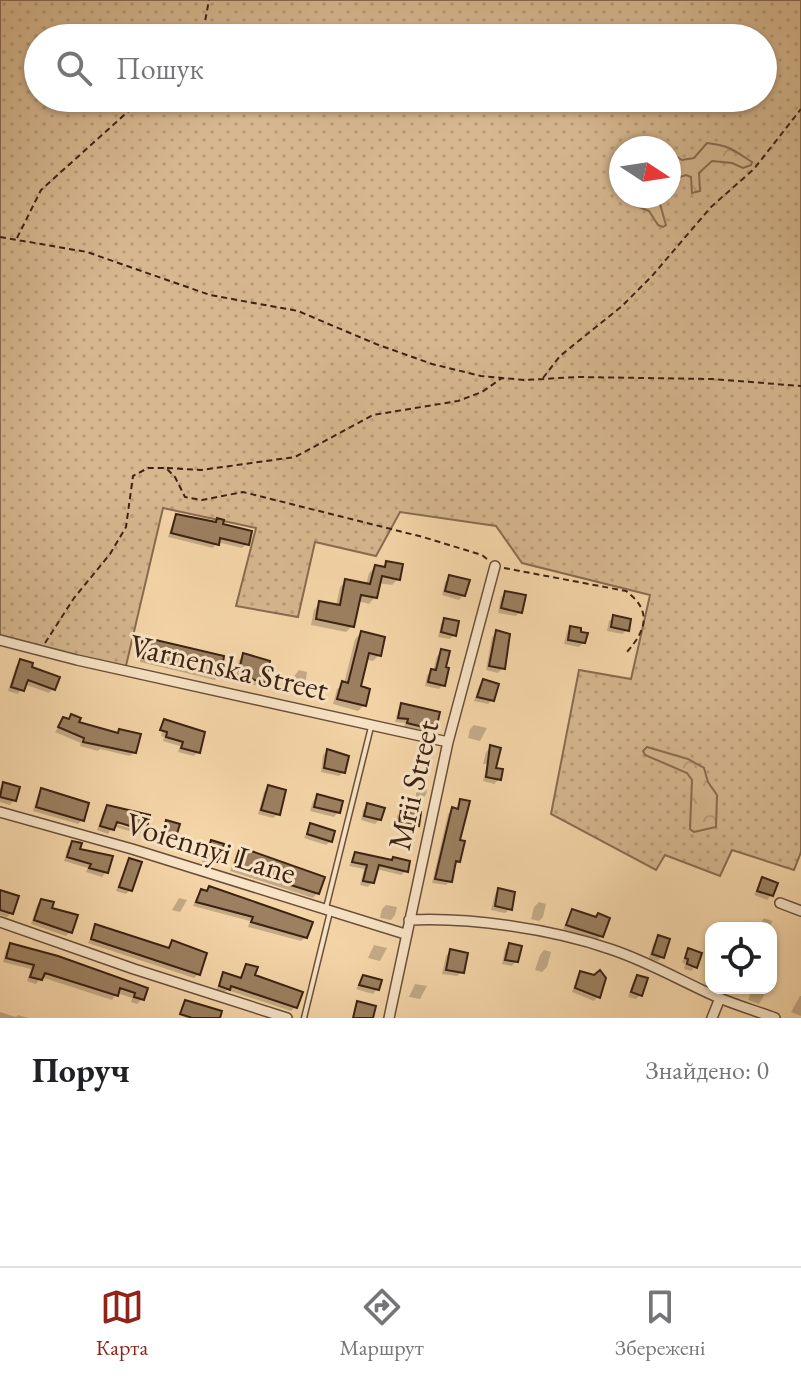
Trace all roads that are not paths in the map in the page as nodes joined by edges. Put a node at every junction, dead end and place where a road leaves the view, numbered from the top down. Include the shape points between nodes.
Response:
1 (495, 566) road end
2 (0, 640) edge
3 (371, 725) junction
4 (448, 742) junction
5 (0, 812) edge
6 (780, 903) dead end
7 (801, 911) edge
8 (328, 912) junction
9 (409, 920) junction
10 (0, 922) edge
11 (405, 934) junction
12 (720, 998) junction
13 (287, 1018) edge
14 (304, 1018) edge
15 (389, 1018) edge
16 (712, 1018) edge
17 (775, 1018) edge

1 - 4 street, Mrii Street
2 - 3 street, Varnenska Street
3 - 4 street, Varnenska Street
3 - 8 lane
4 - 9 street, Mrii Street
5 - 8 street, Voiennyi Lane
6 - 7 street
8 - 11 street, Voiennyi Lane
8 - 14 lane
9 - 11 street, Mrii Street
9 - 12 street via 572,938 639,960
10 - 13 street
11 - 15 street, Mrii Street
12 - 16 street
12 - 17 street

